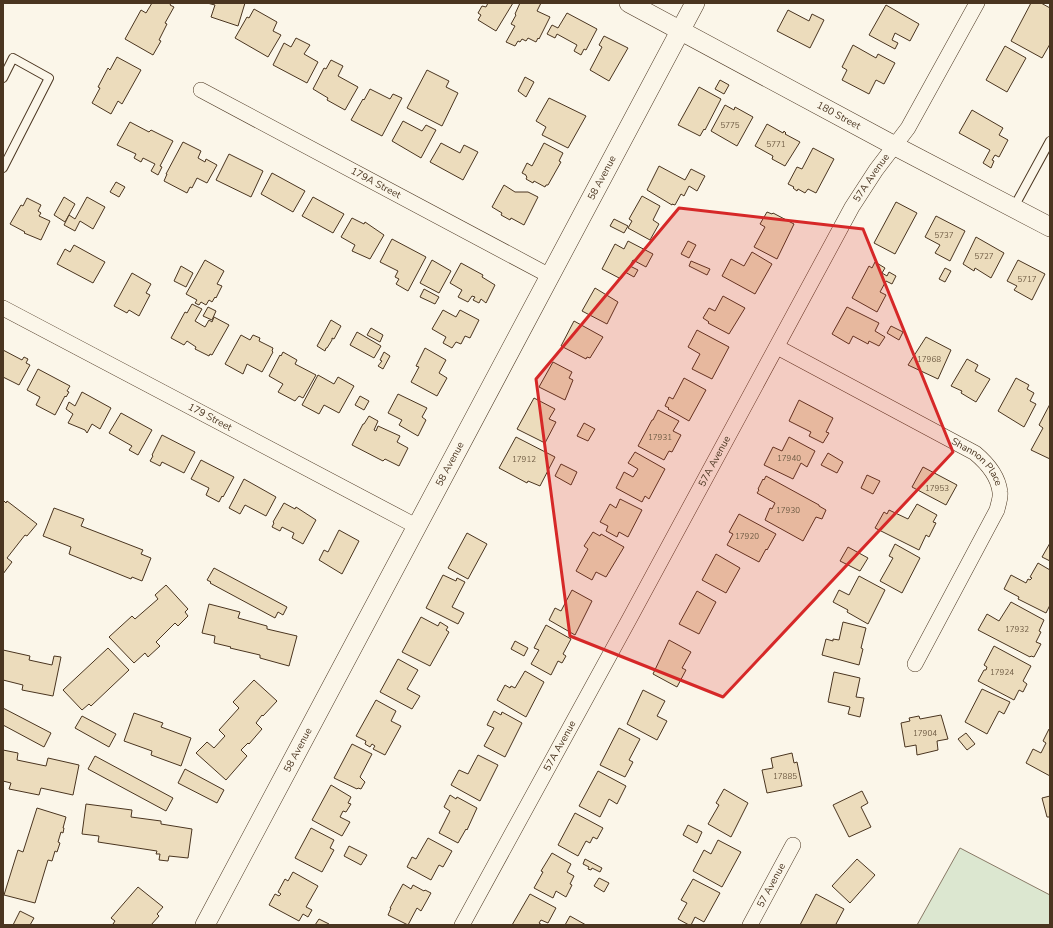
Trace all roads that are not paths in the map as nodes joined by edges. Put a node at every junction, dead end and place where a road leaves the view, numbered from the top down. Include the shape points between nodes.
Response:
1 (629, 3) edge
2 (695, 3) edge
3 (977, 3) edge
4 (680, 31) junction
5 (3, 78) edge
6 (200, 90) dead end
7 (1050, 141) edge
8 (895, 146) junction
9 (3, 168) edge
10 (1014, 207) junction
11 (1050, 227) edge
12 (550, 276) junction
13 (3, 308) edge
14 (777, 347) junction
15 (416, 526) junction
16 (915, 664) dead end
17 (793, 845) dead end
18 (205, 925) edge
19 (462, 925) edge
20 (750, 925) edge

1 - 4 street, 180 Street
2 - 4 street, 58 Avenue
3 - 8 street, 57A Avenue via 910,124
4 - 8 street, 180 Street
4 - 12 street, 58 Avenue
5 - 9 lane via 13,58 49,78
6 - 12 street, 179A Street
7 - 10 lane
8 - 10 street, 180 Street
8 - 14 street, 57A Avenue via 852,207
10 - 11 street, 180 Street
12 - 15 street, 58 Avenue
13 - 15 street, 179 Street
14 - 16 street, Shannon Place via 975,453 987,462 995,475 1000,492 997,510
14 - 19 street, 57A Avenue
15 - 18 street, 58 Avenue
17 - 20 street, 57 Avenue

